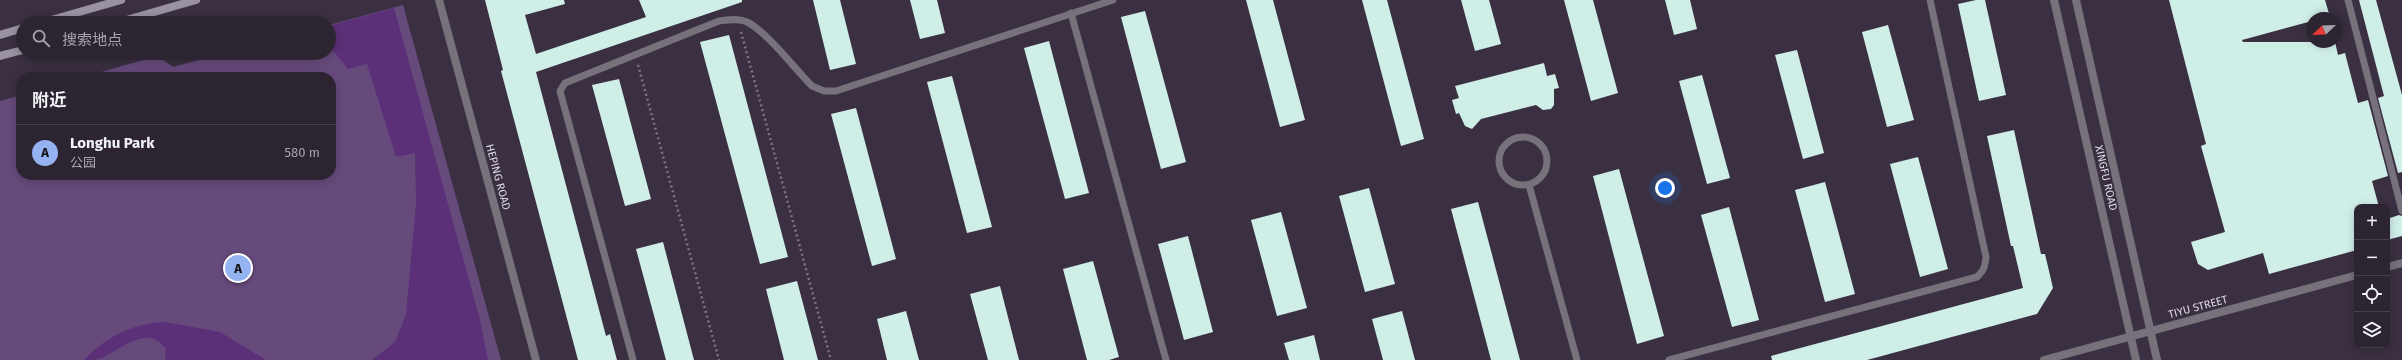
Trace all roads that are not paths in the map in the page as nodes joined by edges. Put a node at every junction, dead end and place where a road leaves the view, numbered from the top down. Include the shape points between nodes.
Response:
1 (121, 0) edge
2 (196, 0) edge
3 (439, 0) edge
4 (1113, 0) edge
5 (1930, 0) edge
6 (2054, 0) edge
7 (2076, 0) edge
8 (2348, 0) edge
9 (1071, 13) junction
10 (65, 16) edge
11 (140, 16) edge
12 (16, 30) edge
13 (0, 35) edge
14 (16, 52) edge
15 (0, 56) edge
16 (1529, 185) junction
17 (2402, 211) edge
18 (2402, 262) edge
19 (2390, 266) edge
20 (2354, 276) edge
21 (2151, 331) junction
22 (2130, 337) junction
23 (536, 360) edge
24 (633, 360) edge
25 (1166, 360) edge
26 (1577, 360) edge
27 (1669, 360) edge
28 (2044, 360) edge
29 (2136, 360) edge
30 (2157, 360) edge

1 - 10 main road
2 - 11 main road
3 - 23 street, HEPING ROAD
4 - 9 lane
5 - 27 lane via 1986,257 1982,272 1977,277
6 - 22 street, XINGFU ROAD
7 - 21 street, XINGFU ROAD
8 - 17 lane
9 - 24 lane via 836,91 824,91 812,86 758,30 737,19 719,21 566,84 560,91
9 - 25 lane
12 - 13 main road
14 - 15 main road
16 - 16 lane via 1543,176 1547,162 1545,153 1535,140 1519,138 1505,146 1500,162 1504,174 1511,182
16 - 26 lane
18 - 19 street
20 - 21 street, TIYU STREET
21 - 22 street, TIYU STREET
21 - 30 street, XINGFU ROAD
22 - 28 street, TIYU STREET
22 - 29 street, XINGFU ROAD

